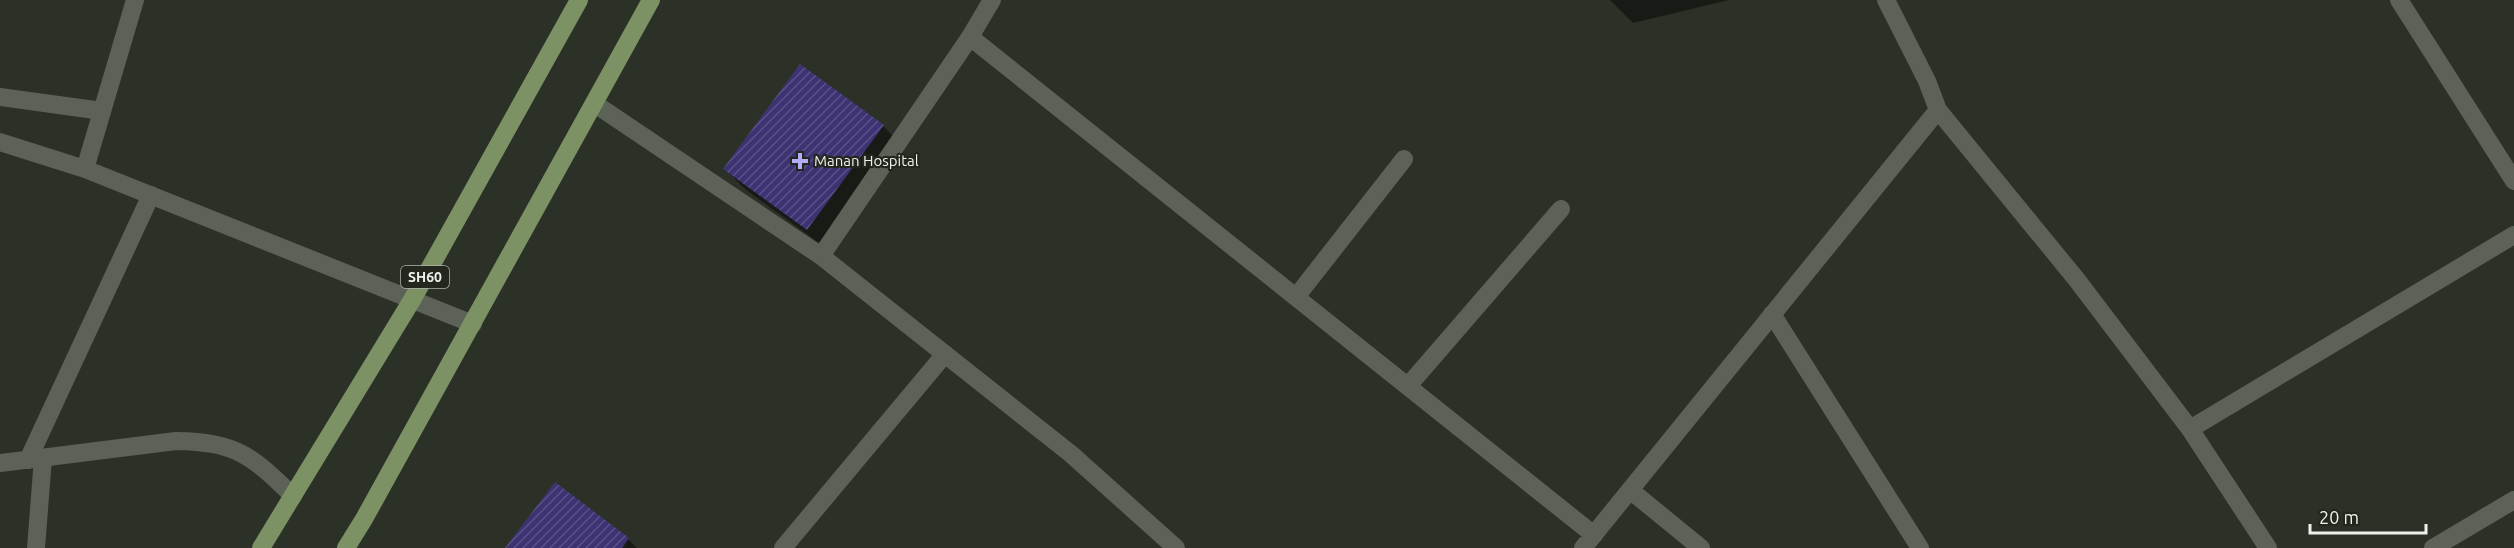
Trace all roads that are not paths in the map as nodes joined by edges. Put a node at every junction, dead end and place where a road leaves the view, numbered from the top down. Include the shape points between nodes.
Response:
1 (135, 0) edge
2 (579, 0) edge
3 (651, 0) edge
4 (992, 0) edge
5 (1886, 0) edge
6 (2399, 0) edge
7 (970, 37) junction
8 (0, 97) edge
9 (595, 104) junction
10 (1938, 110) junction
11 (102, 111) junction
12 (0, 142) edge
13 (1404, 159) dead end
14 (85, 169) junction
15 (2514, 181) edge
16 (151, 195) junction
17 (1561, 209) dead end
18 (2514, 235) edge
19 (821, 256) junction
20 (1296, 297) junction
21 (412, 300) junction
22 (1772, 314) junction
23 (472, 324) junction
24 (945, 354) junction
25 (1408, 386) junction
26 (2190, 429) junction
27 (36, 459) junction
28 (0, 463) edge
29 (1630, 490) junction
30 (293, 496) junction
31 (2514, 500) edge
32 (1588, 541) edge
33 (36, 548) edge
34 (261, 548) edge
35 (345, 548) edge
36 (783, 548) edge
37 (1176, 548) edge
38 (1701, 548) edge
39 (1920, 548) edge
40 (2268, 548) edge
41 (2433, 548) edge

1 - 11 street
2 - 21 main road, SH60
3 - 9 main road
4 - 7 street
5 - 10 street
6 - 15 street
7 - 19 street
7 - 20 street
8 - 11 street
9 - 19 street
9 - 23 main road
10 - 22 street
10 - 26 street via 2077,280
11 - 14 street
12 - 14 street
13 - 20 street
14 - 16 street
16 - 21 street
16 - 27 street
17 - 25 street
18 - 26 street
19 - 24 street
20 - 25 street
21 - 23 street
21 - 30 main road, SH60
22 - 29 street
22 - 39 street
23 - 35 main road
24 - 36 street
24 - 37 street via 1071,454
25 - 32 street
26 - 40 street
27 - 28 street
27 - 30 street via 176,441 199,442 241,452 261,464
27 - 33 street
29 - 32 street
29 - 38 street
30 - 34 main road, SH60
31 - 41 street

